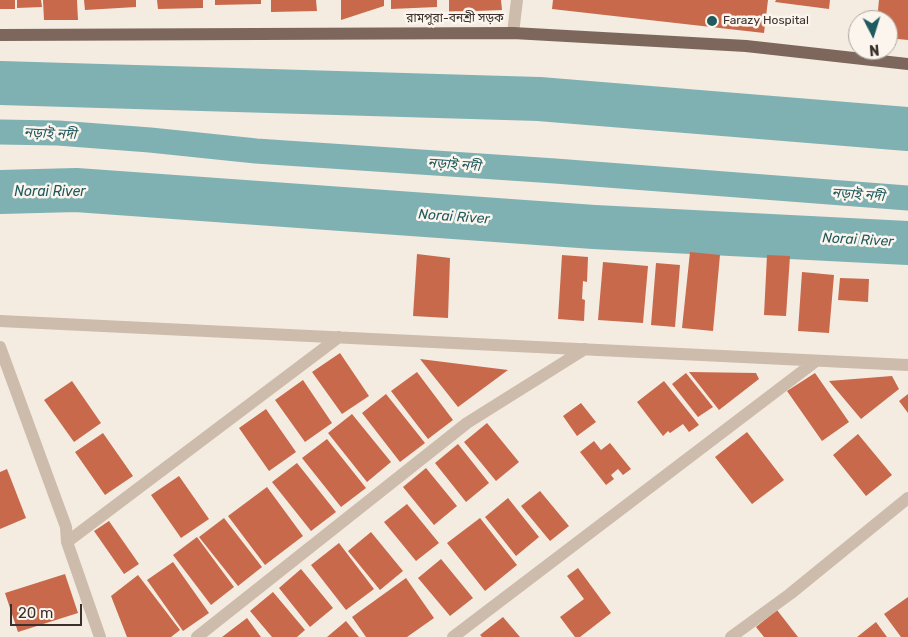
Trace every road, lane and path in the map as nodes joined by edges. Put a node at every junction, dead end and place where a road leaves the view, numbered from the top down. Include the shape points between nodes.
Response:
1 (517, 0) edge
2 (513, 32) junction
3 (0, 35) edge
4 (908, 64) edge
5 (0, 322) edge
6 (339, 337) junction
7 (0, 347) edge
8 (586, 349) junction
9 (816, 361) junction
10 (908, 365) edge
11 (908, 498) edge
12 (68, 542) junction
13 (100, 637) edge
14 (197, 637) edge
15 (453, 637) edge
16 (731, 637) edge

1 - 2 street
2 - 3 main road, রামপুরা-বনশ্রী সড়ক
2 - 4 main road, রামপুরা-বনশ্রী সড়ক via 746,46
5 - 6 street
6 - 8 street
6 - 12 street
7 - 12 street via 66,527
8 - 9 street
8 - 14 street via 467,423
9 - 10 street
9 - 15 street
11 - 16 street via 790,594
12 - 13 street

